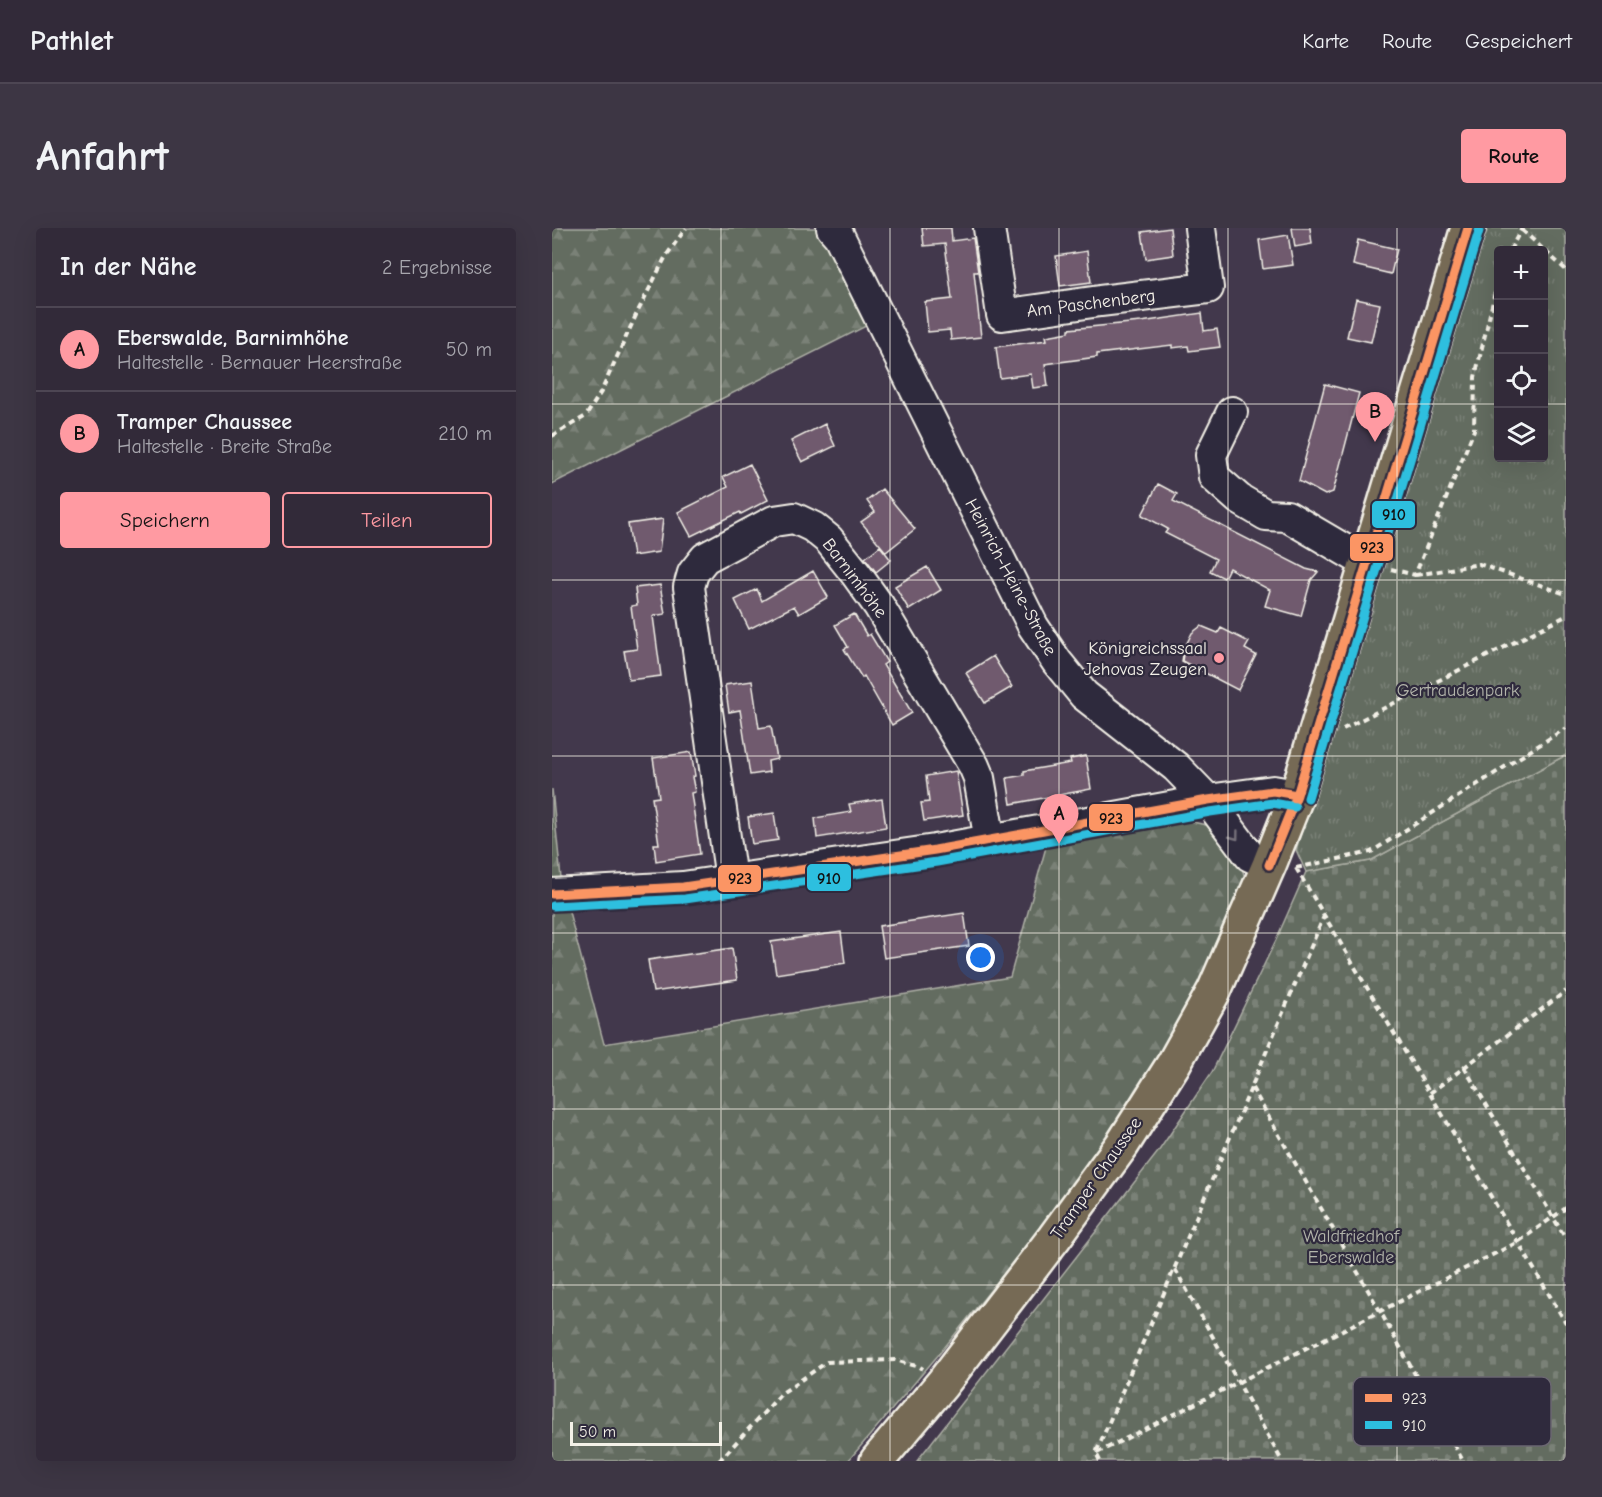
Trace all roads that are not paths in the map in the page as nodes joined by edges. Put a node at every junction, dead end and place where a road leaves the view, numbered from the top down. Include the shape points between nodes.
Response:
1 (989, 228) edge
2 (1200, 228) edge
3 (1468, 228) edge
4 (838, 231) edge
5 (1232, 412) dead end
6 (1366, 563) junction
7 (1297, 795) junction
8 (1208, 800) junction
9 (990, 841) junction
10 (1283, 866) junction
11 (731, 879) junction
12 (552, 894) edge
13 (877, 1461) edge

1 - 2 street, Am Paschenberg via 1002,315 1208,288
3 - 6 main road, Tramper Chaussee
4 - 8 street, Heinrich-Heine-Straße via 1033,626 1084,695 1176,767
5 - 6 street via 1211,454 1214,477 1239,499 1266,515 1287,516
6 - 7 main road, Tramper Chaussee
7 - 8 street via 1273,791
7 - 10 main road, Tramper Chaussee
8 - 9 street
8 -> 10 street, Heinrich-Heine-Straße via 1250,856
9 - 11 street
9 - 11 street, Barnimhöhe via 974,766 879,606 829,540 794,518 774,521 705,558 693,573 689,587
10 - 13 main road, Tramper Chaussee via 1174,1063 1122,1145 942,1384
11 - 12 street via 683,887

